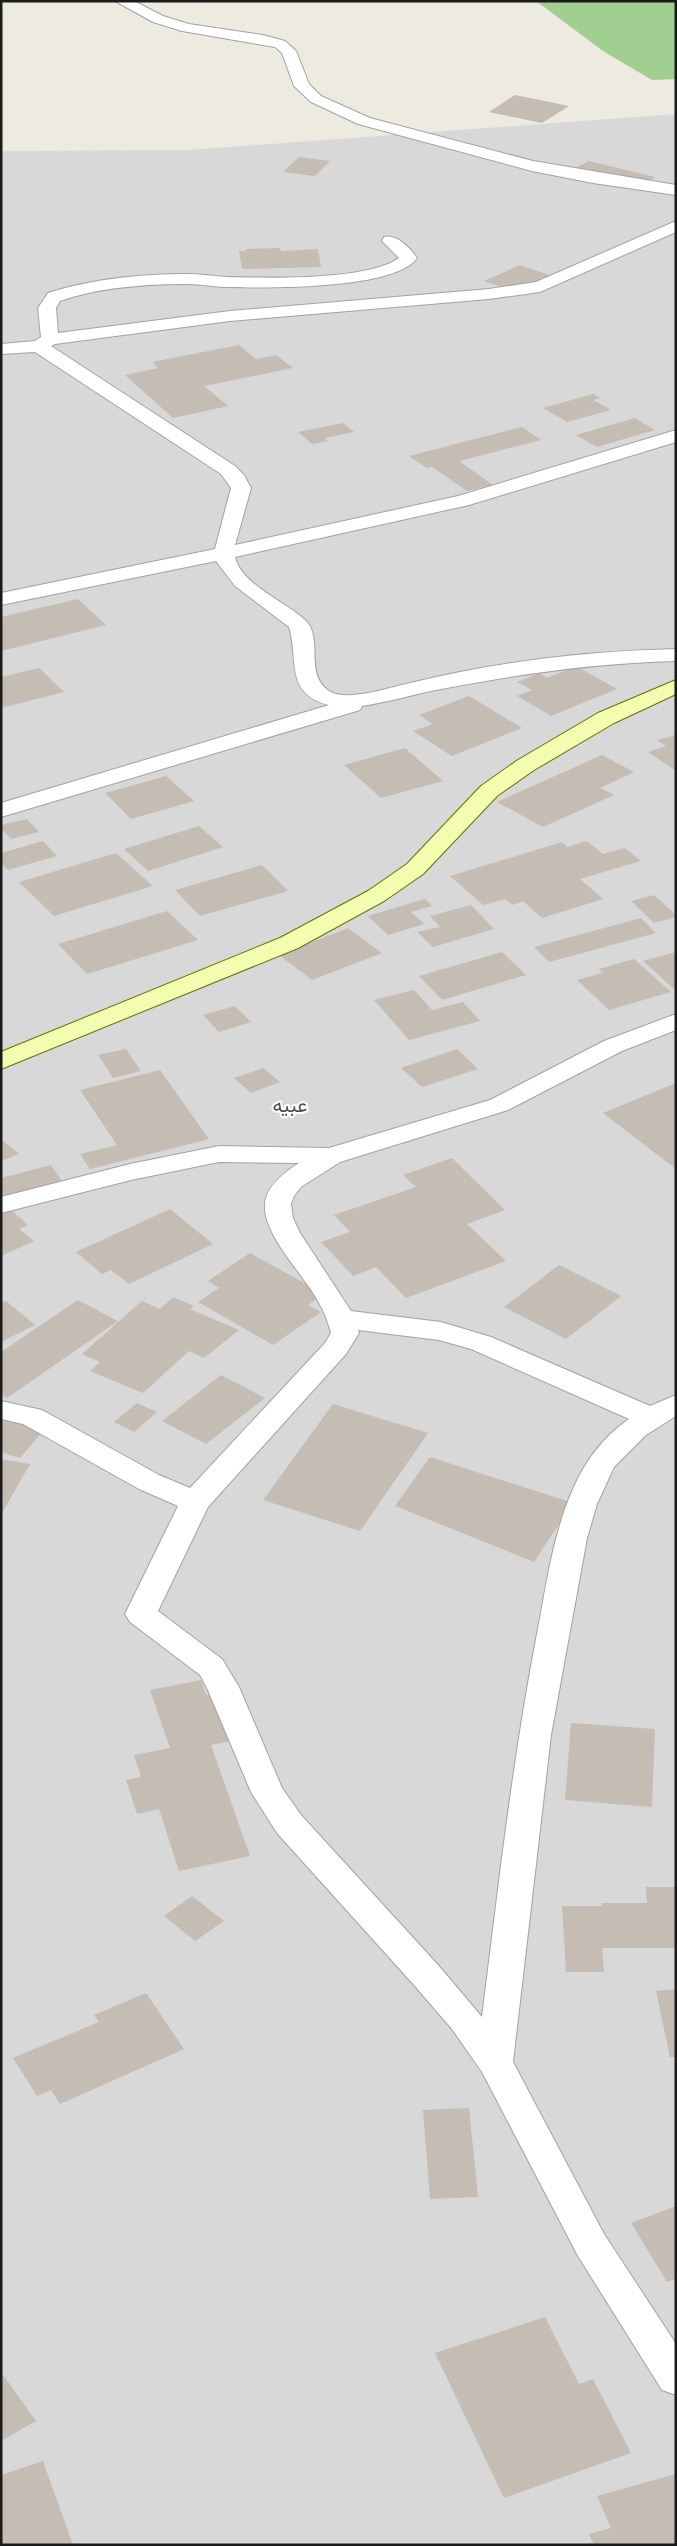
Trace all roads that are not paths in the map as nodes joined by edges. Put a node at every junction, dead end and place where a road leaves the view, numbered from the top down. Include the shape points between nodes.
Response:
1 (122, 1) edge
2 (676, 190) edge
3 (676, 226) edge
4 (390, 241) dead end
5 (45, 343) junction
6 (1, 349) edge
7 (676, 436) edge
8 (224, 553) junction
9 (1, 599) edge
10 (676, 654) edge
11 (676, 686) edge
12 (377, 698) junction
13 (1, 810) edge
14 (676, 1021) edge
15 (1, 1061) edge
16 (331, 1156) junction
17 (1, 1206) edge
18 (343, 1319) junction
19 (1, 1410) edge
20 (663, 1410) edge
21 (195, 1502) junction
22 (495, 2062) junction
23 (676, 2378) edge

1 - 2 street via 158,19 187,28 263,38 280,44 289,51 302,86 316,99 364,121 532,166
3 - 5 street via 540,287 230,316
4 - 5 street via 409,258 406,263 338,280 229,282 189,279 63,294 54,298 46,308
5 - 6 street
5 - 8 street via 237,479 241,488
7 - 8 street via 462,501
8 - 9 street
8 - 12 street via 226,565 235,576 298,624 303,635 304,674 310,686 322,696 344,702
10 - 12 street via 583,660 431,684
11 - 15 main road via 606,718 526,765 489,791 415,869 367,901 289,943
12 - 13 street
14 - 16 street via 612,1046 499,1105
16 - 17 street via 219,1154 130,1172
16 - 18 street via 305,1170 288,1185 278,1203 282,1225
18 - 20 street via 441,1331
18 - 21 street via 345,1333 336,1348
19 - 21 street via 32,1417 149,1482
20 - 22 street via 622,1437 606,1457 588,1488 569,1553 532,1753
21 - 22 street via 141,1614 211,1667 223,1687 267,1792 289,1824 426,1975
22 - 23 street via 590,2245

